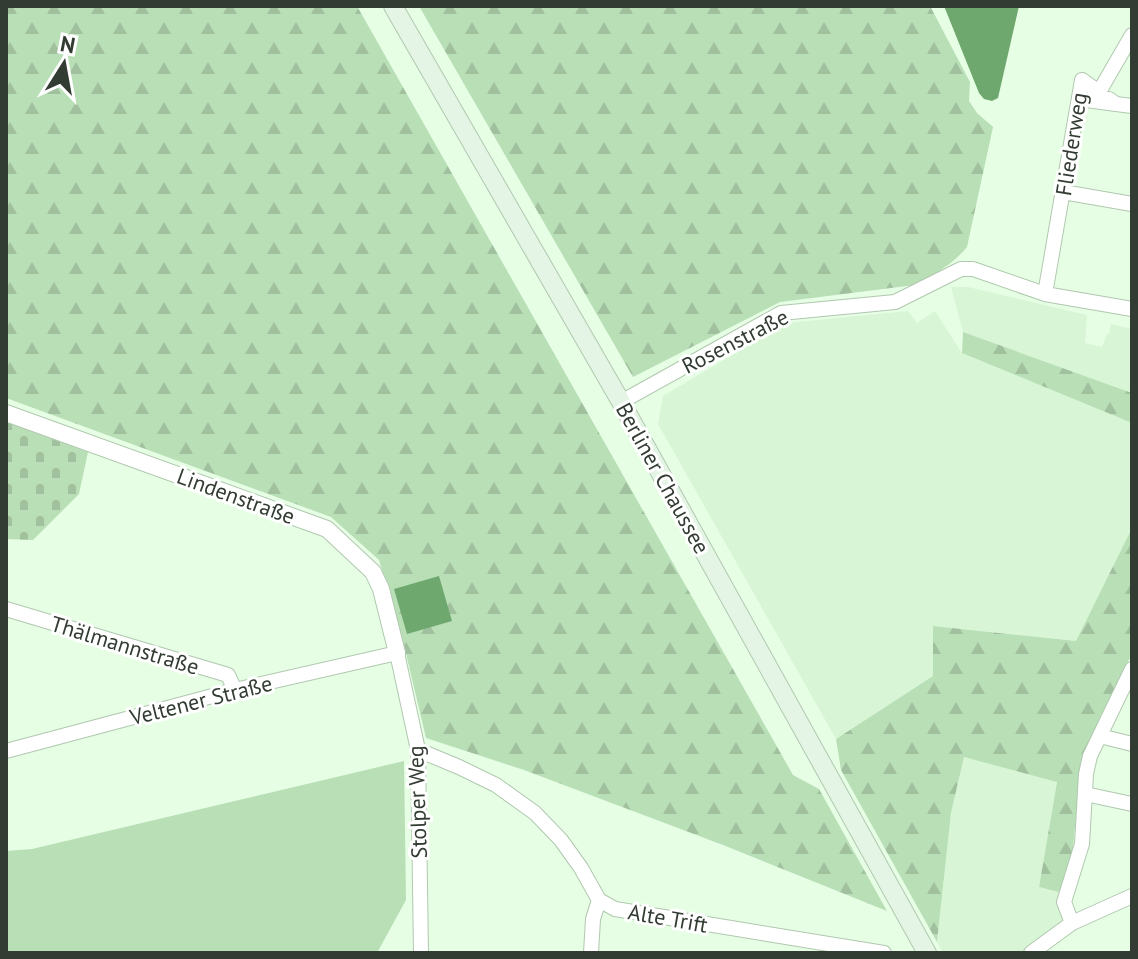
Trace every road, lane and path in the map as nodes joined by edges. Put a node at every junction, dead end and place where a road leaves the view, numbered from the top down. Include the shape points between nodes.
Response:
1 (393, 6) edge
2 (1132, 35) edge
3 (1099, 92) junction
4 (1079, 99) junction
5 (1116, 104) junction
6 (1132, 106) edge
7 (1063, 192) junction
8 (1132, 204) edge
9 (1045, 294) junction
10 (1132, 309) edge
11 (621, 402) junction
12 (6, 413) edge
13 (6, 609) edge
14 (397, 653) junction
15 (1132, 669) edge
16 (235, 690) junction
17 (1100, 736) junction
18 (1132, 744) edge
19 (418, 750) junction
20 (6, 751) edge
21 (1085, 794) junction
22 (1132, 804) edge
23 (1132, 896) edge
24 (599, 900) junction
25 (1072, 923) junction
26 (823, 948) edge
27 (1037, 951) edge
28 (421, 953) edge
29 (591, 953) edge
30 (884, 953) edge
31 (927, 953) edge

1 - 11 main road, Berliner Chaussee
2 - 3 street, Fliederweg
3 - 4 street, Fliederweg via 1082,80
3 - 5 street
4 - 5 street
4 - 7 street, Fliederweg
5 - 6 street
7 - 8 street
7 - 9 street, Fliederweg
9 - 10 street, Rosenstraße
9 - 11 street, Rosenstraße via 961,269 895,302 781,313
11 - 31 main road, Berliner Chaussee
12 - 14 street, Lindenstraße via 327,529 373,572
13 - 16 street, Thälmannstraße via 228,675
14 - 16 street, Veltener Straße
14 - 19 street, Stolper Weg
15 - 17 street
16 - 20 street, Veltener Straße
17 - 18 street
17 - 21 street via 1090,756
19 - 24 street, Alte Trift via 496,785 535,813 561,840
19 - 28 street, Stolper Weg
21 - 22 street
21 - 25 street via 1082,844 1064,902
23 - 25 street
24 - 26 street, Alte Trift via 615,909
24 - 29 street
25 - 27 street
26 - 30 street, Alte Trift

